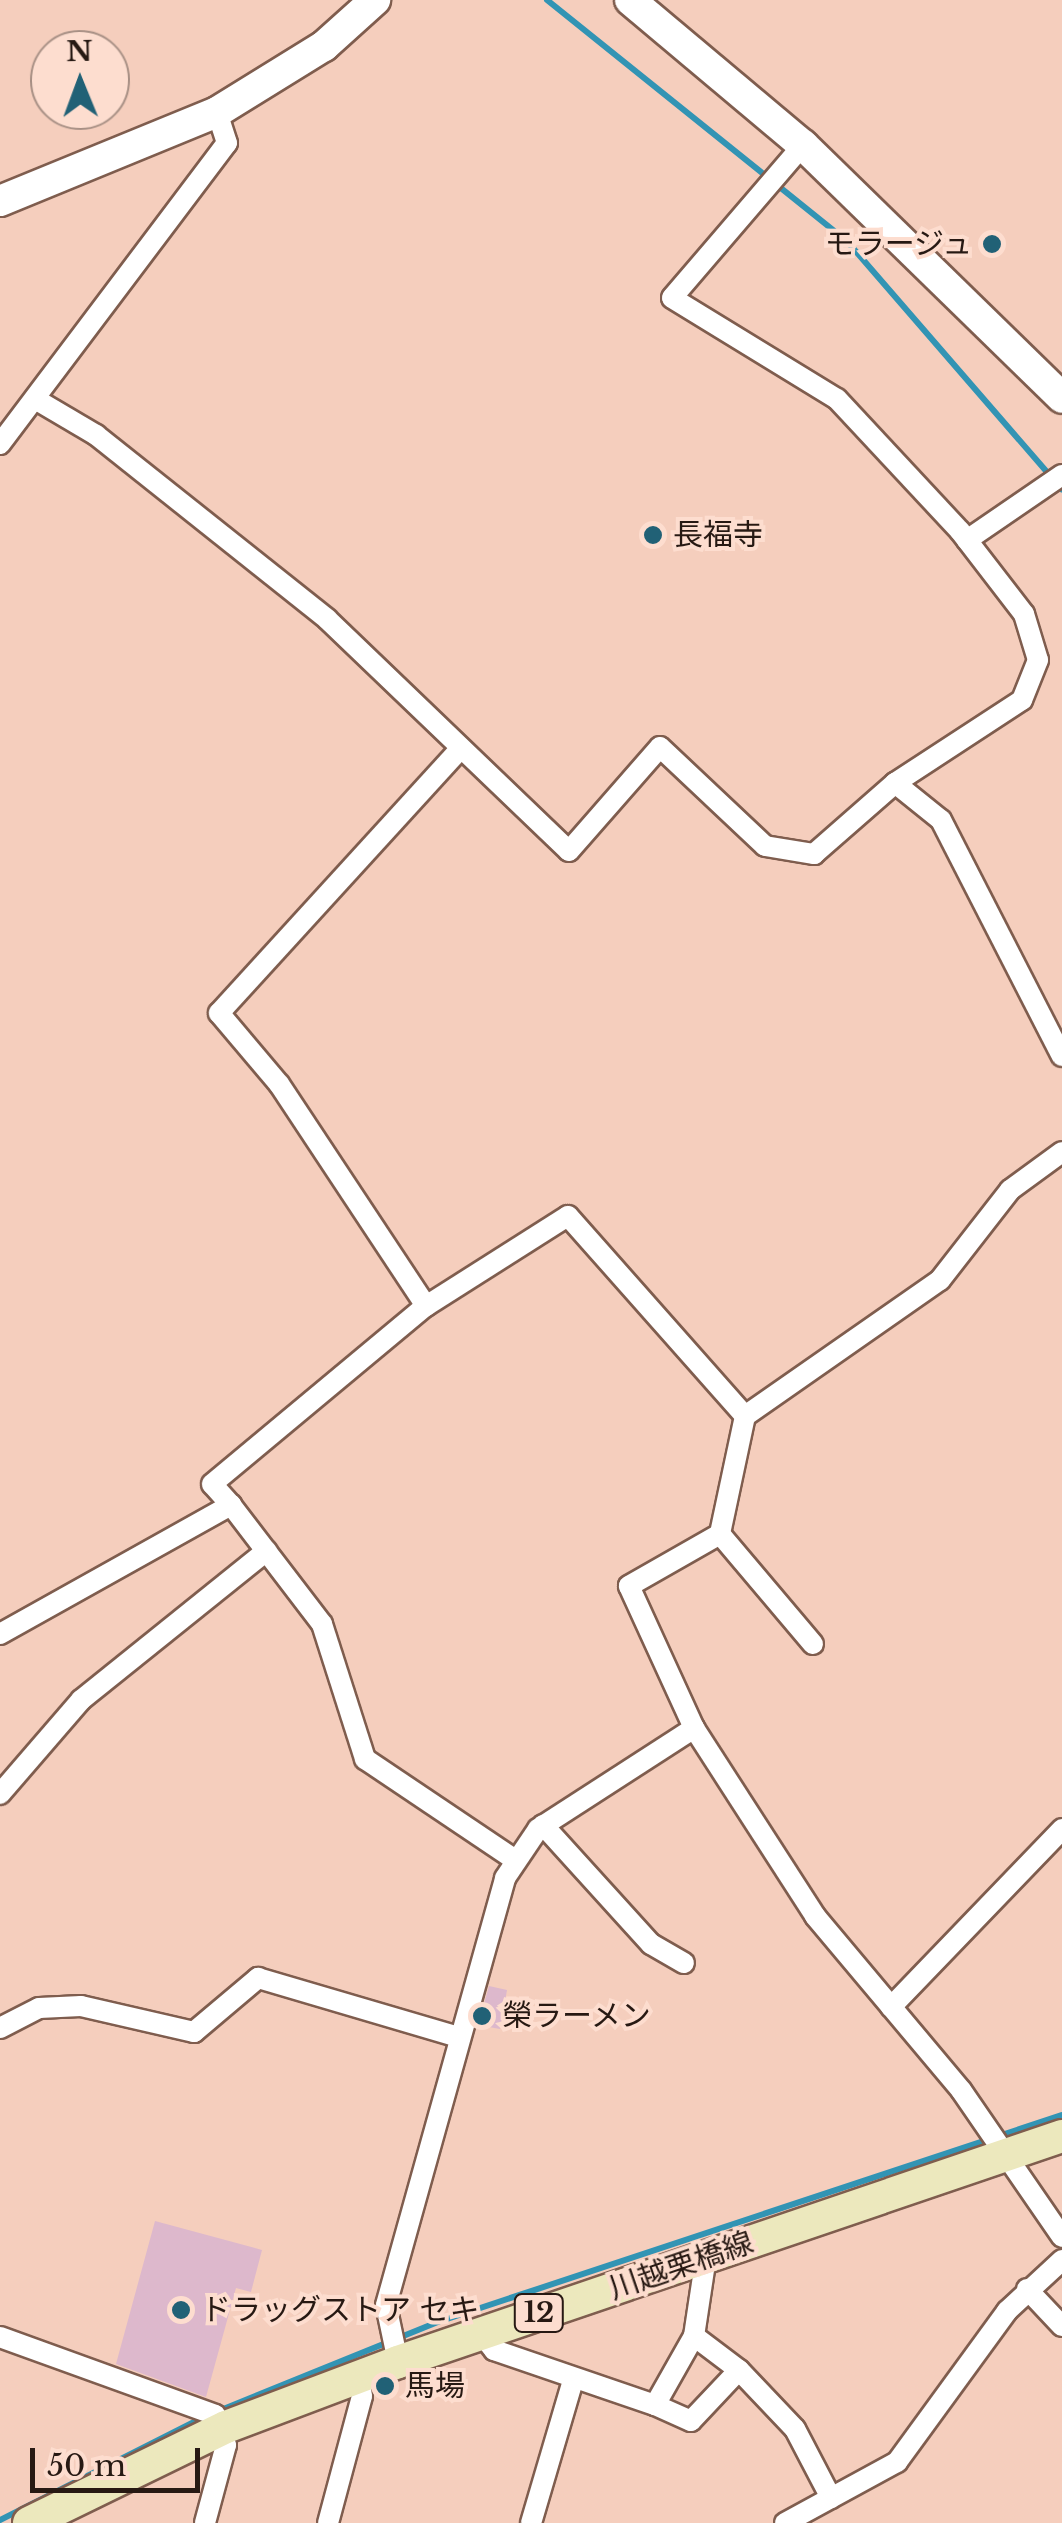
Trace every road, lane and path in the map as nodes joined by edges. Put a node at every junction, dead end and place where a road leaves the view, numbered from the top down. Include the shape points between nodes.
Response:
1 (375, 0) edge
2 (630, 0) edge
3 (217, 112) junction
4 (803, 145) junction
5 (0, 201) edge
6 (1062, 398) edge
7 (35, 399) junction
8 (0, 444) edge
9 (1062, 475) edge
10 (967, 540) junction
11 (460, 749) junction
12 (895, 783) junction
13 (1062, 1056) edge
14 (1062, 1152) edge
15 (426, 1306) junction
16 (746, 1416) junction
17 (231, 1505) junction
18 (720, 1534) junction
19 (266, 1550) junction
20 (0, 1634) edge
21 (813, 1644) dead end
22 (694, 1728) junction
23 (0, 1794) edge
24 (543, 1825) junction
25 (1062, 1829) edge
26 (514, 1859) junction
27 (684, 1964) dead end
28 (891, 2007) junction
29 (0, 2028) edge
30 (455, 2036) junction
31 (1062, 2136) edge
32 (1000, 2158) junction
33 (1062, 2237) edge
34 (706, 2258) junction
35 (1062, 2260) edge
36 (1027, 2289) junction
37 (1062, 2326) edge
38 (480, 2332) junction
39 (694, 2336) junction
40 (0, 2337) edge
41 (398, 2362) junction
42 (739, 2370) junction
43 (359, 2376) junction
44 (573, 2380) junction
45 (655, 2405) junction
46 (226, 2427) junction
47 (831, 2498) junction
48 (29, 2523) edge
49 (205, 2523) edge
50 (328, 2523) edge
51 (531, 2523) edge
52 (785, 2523) edge

1 - 3 street via 324,46
2 - 4 street
3 - 5 street
3 - 7 street via 228,143
4 - 6 street
4 - 10 street via 672,298 837,399
7 - 8 street
7 - 11 street via 96,435 328,619
9 - 10 street
10 - 12 street via 1024,614 1038,676 1022,700
11 - 12 street via 569,851 660,747 765,846 798,852 814,854
11 - 15 street via 219,1013 280,1084
12 - 13 street via 941,820
14 - 16 street via 1010,1190 940,1280
15 - 16 street via 568,1216
15 - 17 street via 212,1484
16 - 18 street
17 - 19 street
17 - 20 street
18 - 21 street
18 - 22 street via 629,1586
19 - 23 street via 80,1700
19 - 26 street via 322,1624 366,1759
22 - 24 street
22 - 28 street via 815,1916
24 - 26 street
24 - 27 street via 651,1944
25 - 28 street
26 - 30 street
28 - 32 street via 960,2090
29 - 30 street via 39,2008 81,2006 194,2032 258,1978
30 - 41 street via 386,2306
31 - 32 main road, 川越栗橋線 / 12
32 - 33 street
32 - 34 main road, 川越栗橋線 / 12
34 - 38 main road, 川越栗橋線 / 12
34 - 39 street
35 - 36 street
36 - 37 street
36 - 47 street via 897,2462
38 - 41 main road, 川越栗橋線 / 12
38 - 44 street via 494,2350
39 - 42 street
39 - 45 street
40 - 46 street via 201,2405
41 - 43 main road, 川越栗橋線 / 12
42 - 45 street via 692,2421
42 - 47 street via 795,2429
43 - 46 main road, 川越栗橋線 / 12
43 - 50 street via 362,2396
44 - 45 street
44 - 51 street
46 - 48 main road, 川越栗橋線 / 12
46 - 49 street
47 - 52 street

